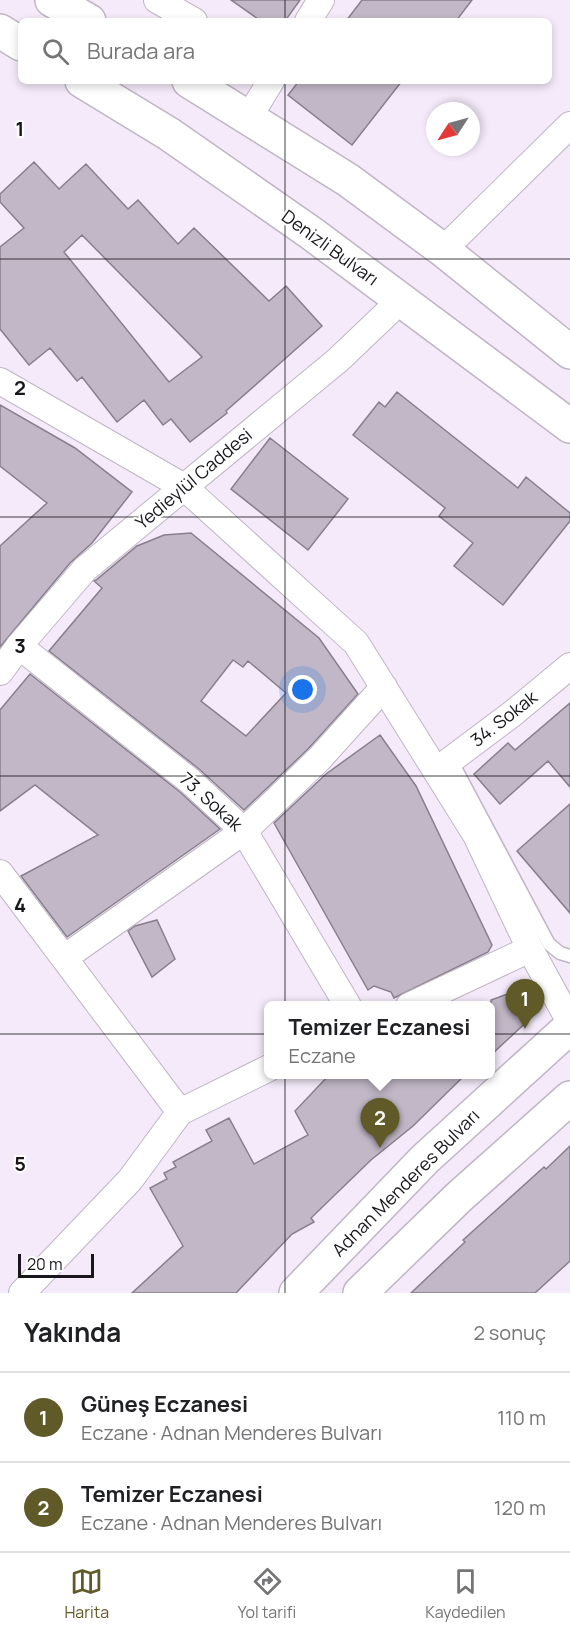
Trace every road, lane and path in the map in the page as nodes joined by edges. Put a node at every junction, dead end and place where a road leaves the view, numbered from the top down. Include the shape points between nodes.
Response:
1 (52, 0) edge
2 (158, 0) edge
3 (321, 0) edge
4 (84, 18) edge
5 (189, 18) edge
6 (310, 18) edge
7 (0, 31) edge
8 (18, 42) edge
9 (87, 84) edge
10 (194, 84) edge
11 (269, 84) edge
12 (249, 117) junction
13 (570, 125) edge
14 (443, 250) junction
15 (401, 300) junction
16 (570, 352) edge
17 (0, 381) edge
18 (570, 426) edge
19 (184, 487) junction
20 (18, 646) junction
21 (570, 666) edge
22 (0, 672) edge
23 (384, 687) junction
24 (443, 766) junction
25 (244, 831) junction
26 (0, 873) edge
27 (530, 949) junction
28 (570, 957) edge
29 (64, 958) junction
30 (346, 1001) edge
31 (418, 1001) edge
32 (570, 1024) edge
33 (264, 1070) edge
34 (570, 1098) edge
35 (180, 1112) junction
36 (21, 1293) edge
37 (296, 1293) edge
38 (360, 1293) edge

1 - 4 main road
2 - 5 street
3 - 6 street
7 - 8 main road
9 - 15 main road, Denizli Bulvarı via 169,134
10 - 12 main road
11 - 12 street
12 - 14 main road via 348,180
13 - 14 street
14 - 16 main road
15 - 18 main road, Denizli Bulvarı
15 - 19 street, Yedieylül Caddesi via 338,360
17 - 19 street
19 - 20 street, Yedieylül Caddesi via 85,569
19 - 23 street via 356,643
20 - 22 street, Yedieylül Caddesi
20 - 25 street, 73. Sokak via 190,781
21 - 24 street, 34. Sokak
23 - 24 street
23 - 25 street via 319,759
24 - 27 street
24 - 28 lane via 549,944
25 - 29 street
25 - 30 street, 73. Sokak
26 - 29 street
27 - 31 street
27 - 32 street
29 - 35 street
32 - 37 main road, Adnan Menderes Bulvarı via 425,1159
33 - 35 street
34 - 38 main road
35 - 36 street via 130,1180

